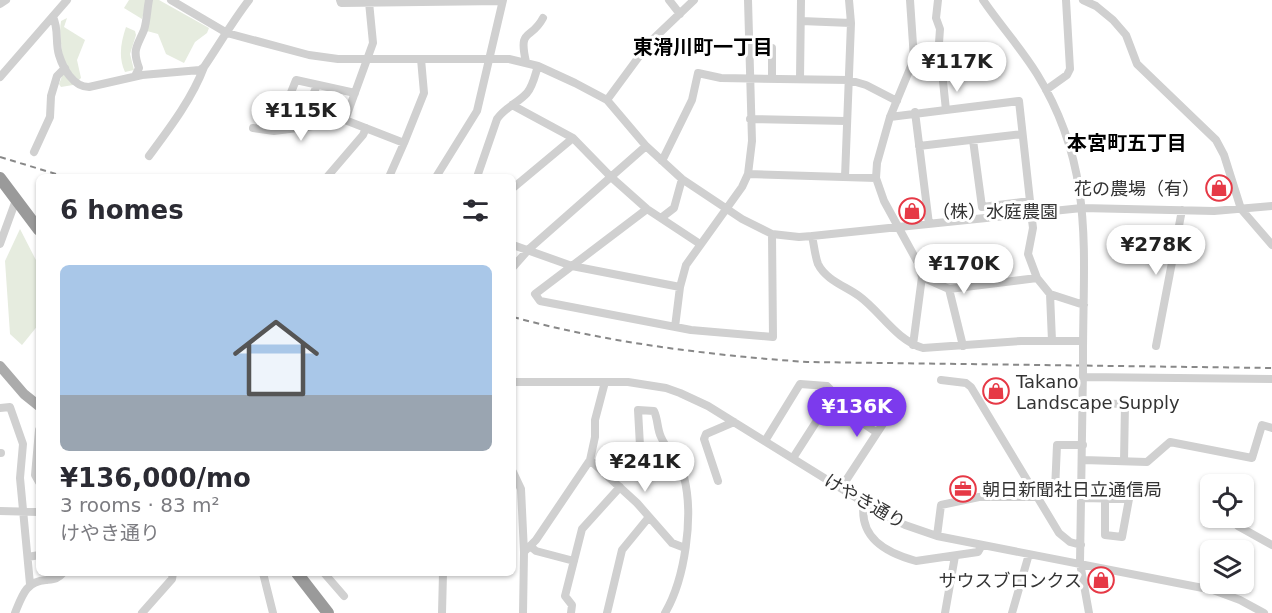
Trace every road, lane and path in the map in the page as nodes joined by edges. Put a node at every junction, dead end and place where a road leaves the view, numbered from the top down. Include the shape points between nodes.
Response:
1 (6, 0) edge
2 (67, 0) edge
3 (149, 0) edge
4 (171, 0) edge
5 (249, 0) edge
6 (340, 0) edge
7 (502, 0) edge
8 (669, 0) edge
9 (694, 0) edge
10 (748, 0) edge
11 (801, 0) edge
12 (849, 0) edge
13 (910, 0) edge
14 (938, 0) edge
15 (983, 0) edge
16 (1066, 0) edge
17 (1083, 0) edge
18 (390, 1) edge
19 (423, 1) edge
20 (369, 2) junction
21 (0, 4) edge
22 (680, 14) junction
23 (53, 17) junction
24 (543, 18) dead end
25 (801, 21) junction
26 (851, 23) junction
27 (227, 33) junction
28 (772, 48) dead end
29 (421, 59) junction
30 (489, 59) junction
31 (367, 60) junction
32 (526, 62) junction
33 (538, 66) junction
34 (64, 68) junction
35 (204, 68) junction
36 (135, 76) junction
37 (0, 77) edge
38 (751, 79) junction
39 (772, 79) junction
40 (800, 79) junction
41 (849, 80) junction
42 (317, 85) junction
43 (1046, 90) junction
44 (355, 93) junction
45 (607, 100) junction
46 (897, 101) junction
47 (512, 105) junction
48 (284, 110) dead end
49 (946, 110) junction
50 (915, 112) junction
51 (890, 117) junction
52 (750, 119) junction
53 (345, 120) junction
54 (846, 121) junction
55 (253, 128) dead end
56 (366, 128) junction
57 (299, 129) junction
58 (1022, 134) junction
59 (573, 138) junction
60 (973, 140) junction
61 (404, 143) junction
62 (646, 146) junction
63 (919, 146) junction
64 (34, 152) dead end
65 (149, 156) dead end
66 (662, 161) junction
67 (329, 174) edge
68 (389, 174) edge
69 (441, 174) edge
70 (478, 174) edge
71 (748, 174) junction
72 (611, 177) junction
73 (844, 177) junction
74 (0, 178) edge
75 (876, 178) junction
76 (682, 179) junction
77 (516, 186) edge
78 (16, 200) junction
79 (1272, 206) edge
80 (726, 208) junction
81 (1082, 208) junction
82 (647, 209) junction
83 (1241, 209) junction
84 (1182, 210) junction
85 (1031, 213) junction
86 (661, 218) junction
87 (929, 224) junction
88 (36, 226) edge
89 (897, 227) junction
90 (772, 234) junction
91 (812, 236) junction
92 (0, 244) edge
93 (700, 244) junction
94 (1272, 245) edge
95 (516, 246) edge
96 (529, 249) junction
97 (516, 264) edge
98 (572, 266) junction
99 (922, 277) junction
100 (1037, 278) junction
101 (680, 287) junction
102 (949, 289) junction
103 (1050, 294) junction
104 (1084, 305) junction
105 (675, 327) junction
106 (1052, 341) junction
107 (1083, 341) junction
108 (913, 345) junction
109 (963, 346) junction
110 (1156, 346) dead end
111 (0, 366) edge
112 (1083, 373) junction
113 (1272, 379) edge
114 (941, 380) dead end
115 (516, 382) edge
116 (605, 382) junction
117 (834, 393) junction
118 (36, 404) edge
119 (896, 404) dead end
120 (1083, 404) junction
121 (0, 408) edge
122 (734, 422) junction
123 (1272, 428) edge
124 (876, 432) junction
125 (765, 441) junction
126 (1083, 445) junction
127 (640, 446) dead end
128 (793, 458) junction
129 (590, 460) junction
130 (1083, 460) junction
131 (1124, 461) junction
132 (516, 478) edge
133 (718, 481) dead end
134 (620, 487) junction
135 (842, 488) junction
136 (1036, 497) junction
137 (1082, 498) junction
138 (1105, 499) junction
139 (864, 502) junction
140 (0, 511) edge
141 (36, 512) edge
142 (24, 513) junction
143 (649, 517) junction
144 (1242, 528) edge
145 (937, 536) junction
146 (982, 544) junction
147 (1081, 545) junction
148 (1272, 545) edge
149 (685, 548) junction
150 (527, 549) junction
151 (1029, 554) junction
152 (36, 556) edge
153 (955, 556) junction
154 (28, 557) junction
155 (574, 561) junction
156 (1080, 563) junction
157 (60, 576) edge
158 (172, 576) edge
159 (264, 576) edge
160 (303, 576) edge
161 (327, 576) edge
162 (443, 576) edge
163 (30, 584) junction
164 (344, 596) dead end
165 (15, 613) edge
166 (142, 613) edge
167 (273, 613) edge
168 (328, 613) edge
169 (442, 613) edge
170 (523, 613) edge
171 (571, 613) edge
172 (607, 613) edge
173 (665, 613) edge
174 (945, 613) edge
175 (1012, 613) edge
176 (1089, 613) edge
177 (1264, 613) edge

1 - 21 street
2 - 23 street
3 - 36 street via 144,30 134,55 140,68
4 - 27 street
5 - 27 street
6 - 20 street
7 - 19 street
7 - 30 street
8 - 22 street
9 - 22 street
10 - 38 street
11 - 25 street
12 - 26 street
13 - 46 street via 914,59
14 - 49 street via 936,18
15 - 43 street
16 - 43 street via 1070,69
17 - 83 street via 1113,20 1126,35 1137,64 1216,140
18 - 19 street
18 - 20 street
20 - 31 street via 373,43
22 - 45 street via 649,43
23 - 34 street
23 - 37 street
24 - 32 street via 525,36 522,45
25 - 26 street
25 - 40 street
26 - 41 street
27 - 31 street via 309,55
27 - 35 street
28 - 39 street
29 - 30 street
29 - 31 street
29 - 61 street via 424,93
30 - 32 street
30 - 69 street via 477,111
31 - 44 street
32 - 33 street
33 - 45 street
33 - 47 street via 527,93
34 - 36 street via 83,87
34 - 64 street via 57,76 50,117
35 - 36 street
35 - 65 street
38 - 39 street
38 - 52 street
38 - 66 street via 698,73 692,100
39 - 40 street
40 - 41 street
41 - 46 street
41 - 54 street
42 - 44 street
42 - 48 street via 296,80
42 - 57 street
43 - 81 street via 1073,159
44 - 53 street
45 - 62 street
46 - 51 street
47 - 59 street
47 - 70 street via 497,119
49 - 50 street
49 - 58 street via 1019,101
50 - 51 street
50 - 63 street
51 - 75 street
52 - 54 street
52 - 71 street
53 - 56 street
53 - 57 street
54 - 73 street
55 - 57 street
56 - 61 street
56 - 67 street
58 - 60 street
58 - 60 street via 1030,201 982,207
59 - 72 street
59 - 77 street
60 - 63 street
61 - 68 street
62 - 66 street
62 - 72 street
63 - 87 street
66 - 76 street
71 - 73 street
71 - 80 street
72 - 82 street
72 - 96 street
73 - 75 street
74 - 78 highway
75 - 89 street
76 - 80 street
76 - 86 street via 674,208
78 - 88 highway
78 - 92 street
79 - 83 street
80 - 90 street
80 - 93 street
81 - 84 street
81 - 85 street
81 - 104 street
82 - 86 street
82 - 98 street
83 - 84 street
83 - 94 street
84 - 110 street
85 - 87 street
85 - 100 street via 1033,228 1028,254
86 - 93 street
87 - 89 street
89 - 91 street
89 - 99 street
90 - 91 street
90 - 105 street via 774,337
91 - 108 street via 818,264
93 - 101 street via 686,265
95 - 96 street
96 - 97 street
96 - 98 street
98 - 101 street
98 - 105 street via 536,294 540,301
99 - 102 street
99 - 108 street
100 - 102 street
100 - 103 street
101 - 105 street
102 - 109 street
103 - 104 street
103 - 106 street
104 - 107 street
106 - 107 street
106 - 109 street
107 - 112 street, bridge
108 - 109 street
111 - 118 main road
112 - 113 street
112 - 120 street
114 - 136 street via 971,387
115 - 116 street, けやき通り
116 - 122 street, けやき通り via 666,388
116 - 129 street
117 - 124 street
117 - 125 street via 826,386 800,384
117 - 128 street
119 - 124 street
120 - 126 street
120 - 131 street via 1125,404
121 - 142 street via 10,407 23,444 20,478
122 - 125 street, けやき通り
122 - 133 street via 706,434 704,439
123 - 131 street via 1262,425 1252,458 1170,442 1148,462
124 - 135 street
125 - 128 street, けやき通り
126 - 130 street
126 - 136 street via 1057,445 1055,490
127 - 149 street via 638,410 654,411 660,436 684,477 688,523
128 - 135 street, けやき通り
129 - 134 street
129 - 150 street
130 - 131 street
130 - 137 street
132 - 150 street via 521,489
134 - 143 street
134 - 155 street via 582,529
135 - 139 street, けやき通り
136 - 145 street via 979,497 941,505
136 - 147 street via 1064,538
137 - 138 street
137 - 147 street
138 - 138 street via 1129,499 1122,537 1105,535
139 - 145 street, けやき通り via 905,525
139 - 153 street via 862,511 870,535 886,550 916,561
140 - 142 street
141 - 142 street
142 - 154 street
143 - 149 street via 672,543
143 - 172 street via 622,550
144 - 148 street
145 - 146 street, けやき通り
146 - 151 street, けやき通り
146 - 153 street via 978,552
147 - 156 street
149 - 173 street via 672,601
150 - 155 street
150 - 170 street
151 - 156 street, けやき通り
151 - 175 street
152 - 154 street
153 - 174 street
154 - 163 street
155 - 171 street via 565,596 572,605
156 - 176 street
156 - 177 street, けやき通り via 1213,590
157 - 163 street
158 - 166 street
159 - 167 street
160 - 168 highway
161 - 164 street
162 - 169 street
163 - 165 street

